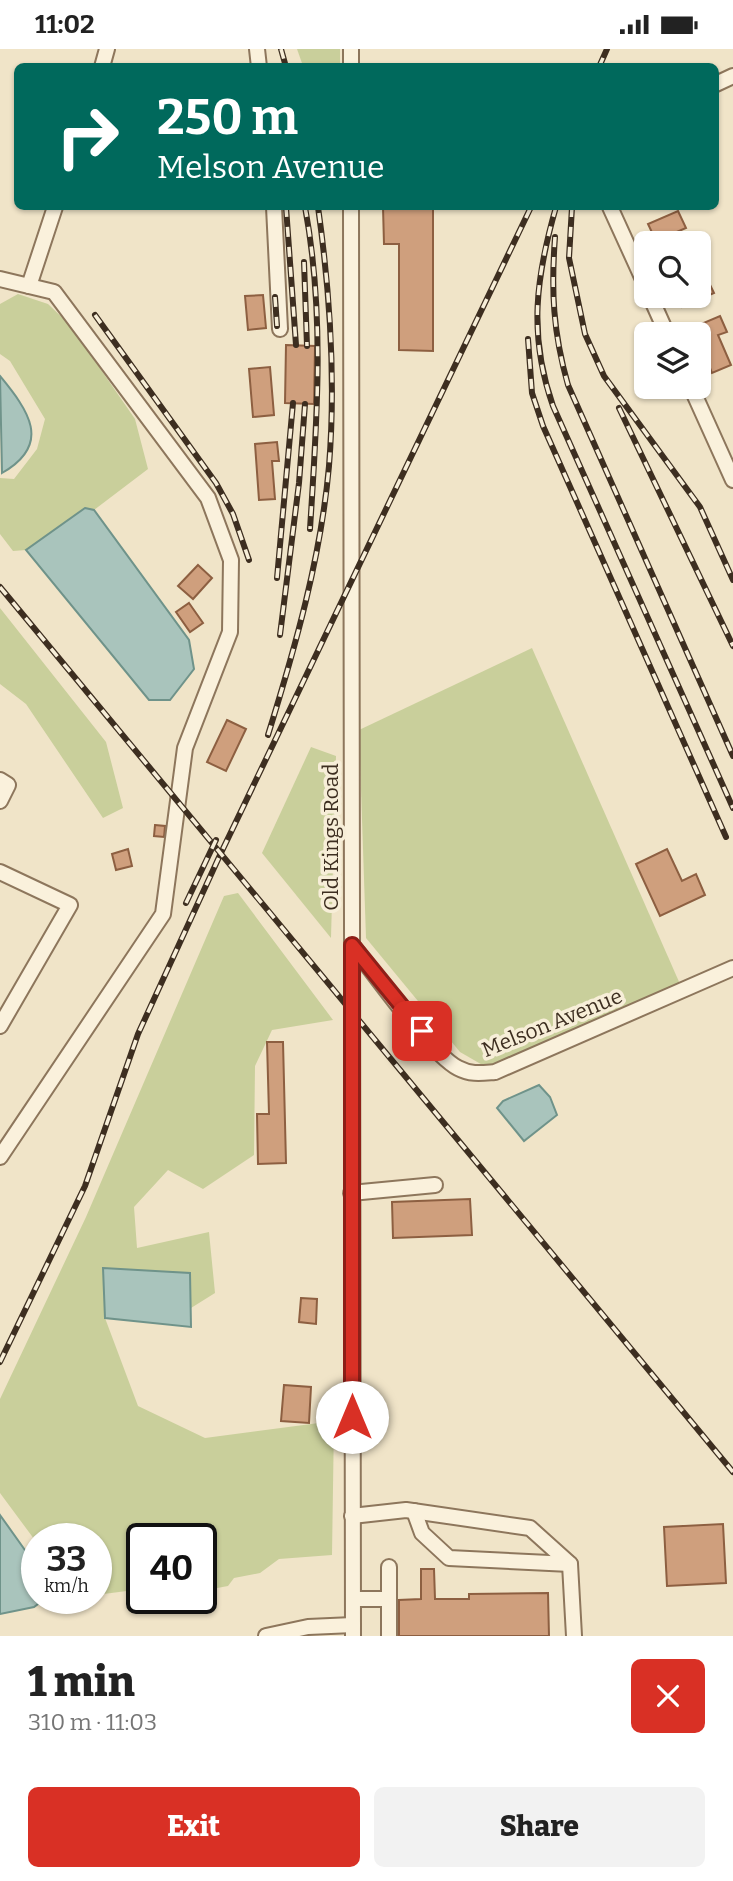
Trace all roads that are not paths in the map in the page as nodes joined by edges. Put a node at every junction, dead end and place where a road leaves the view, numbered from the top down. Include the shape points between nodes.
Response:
1 (54, 210) edge
2 (274, 210) edge
3 (351, 210) edge
4 (611, 210) edge
5 (634, 260) edge
6 (0, 279) edge
7 (29, 286) junction
8 (280, 329) dead end
9 (696, 399) edge
10 (733, 480) edge
11 (0, 780) edge
12 (0, 801) edge
13 (0, 872) edge
14 (352, 945) junction
15 (733, 968) edge
16 (5, 1008) edge
17 (0, 1026) edge
18 (0, 1157) edge
19 (435, 1185) dead end
20 (351, 1193) junction
21 (414, 1511) junction
22 (352, 1516) junction
23 (570, 1564) junction
24 (389, 1567) dead end
25 (353, 1599) junction
26 (389, 1599) junction
27 (353, 1630) edge
28 (266, 1636) edge
29 (389, 1636) edge
30 (574, 1636) edge

1 - 7 street
2 - 8 street
3 - 14 street, Old Kings Road
4 - 5 street
6 - 7 street
7 - 18 street via 54,292 208,498 231,560 230,632 185,748 163,914
9 - 10 street
11 - 12 street via 8,785
13 - 16 street via 70,905
14 - 15 street, Melson Avenue via 439,1053 457,1068 474,1074 495,1072
14 - 20 street, Old Kings Road
16 - 17 street
19 - 20 street
20 - 22 street, Old Kings Road
21 - 22 street
21 - 23 street via 530,1528
21 - 23 street via 422,1533 449,1558
22 - 25 street, Old Kings Road
23 - 30 street
24 - 26 street
25 - 26 street
25 - 27 street, Old Kings Road
26 - 29 street
27 - 28 street via 308,1627

